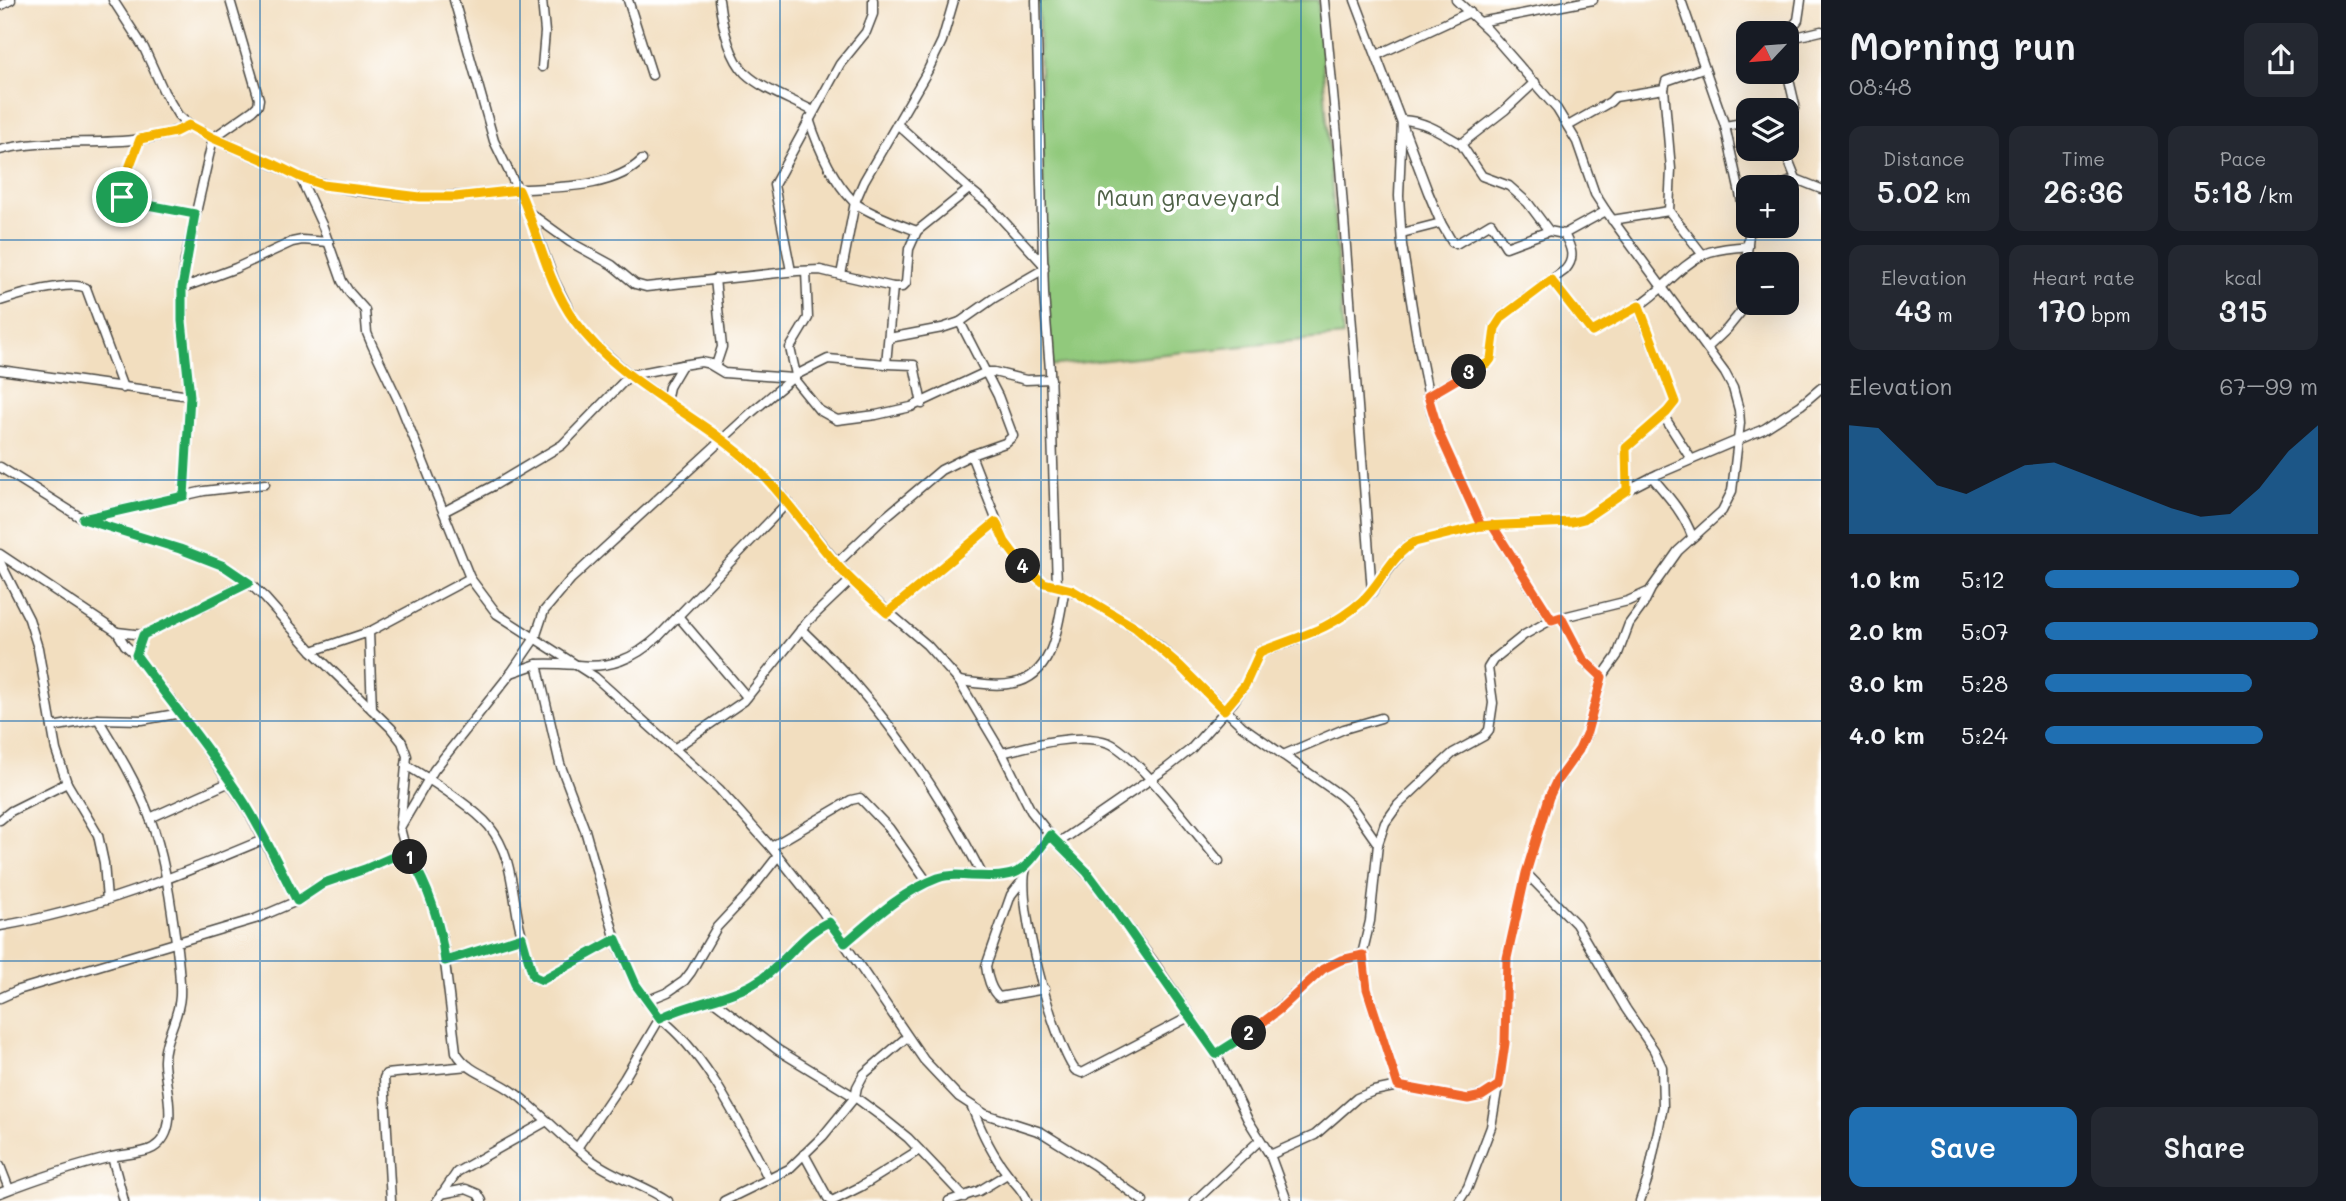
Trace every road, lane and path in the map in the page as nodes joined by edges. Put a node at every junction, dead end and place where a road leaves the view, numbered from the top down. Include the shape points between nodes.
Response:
1 (10, 0) edge
2 (113, 0) edge
3 (230, 0) edge
4 (454, 0) edge
5 (542, 0) edge
6 (628, 0) edge
7 (719, 0) edge
8 (873, 0) edge
9 (954, 0) edge
10 (1036, 0) edge
11 (1324, 0) edge
12 (1355, 0) edge
13 (1456, 0) edge
14 (1593, 0) edge
15 (1681, 0) edge
16 (1801, 0) edge
17 (1562, 4) edge
18 (0, 6) edge
19 (1470, 12) junction
20 (1797, 21) edge
21 (1480, 22) junction
22 (1821, 31) edge
23 (1799, 35) edge
24 (1377, 55) junction
25 (542, 67) dead end
26 (1703, 68) junction
27 (652, 75) dead end
28 (1535, 82) junction
29 (1664, 89) junction
30 (811, 115) junction
31 (1402, 120) junction
32 (897, 124) junction
33 (1736, 124) edge
34 (189, 125) junction
35 (1725, 126) junction
36 (1568, 127) junction
37 (213, 138) junction
38 (140, 139) junction
39 (1461, 144) junction
40 (0, 150) edge
41 (642, 160) dead end
42 (1737, 175) edge
43 (300, 177) junction
44 (1799, 180) edge
45 (969, 189) junction
46 (1821, 189) edge
47 (519, 190) junction
48 (855, 202) junction
49 (1606, 211) junction
50 (1669, 211) junction
51 (529, 213) junction
52 (195, 214) junction
53 (1612, 220) junction
54 (1441, 223) junction
55 (917, 231) junction
56 (1549, 231) junction
57 (1402, 233) junction
58 (1564, 234) junction
59 (1748, 238) edge
60 (329, 242) junction
61 (1748, 246) junction
62 (1703, 255) junction
63 (1044, 267) junction
64 (791, 271) junction
65 (806, 271) junction
66 (841, 275) junction
67 (715, 279) junction
68 (1551, 280) junction
69 (893, 287) junction
70 (182, 288) junction
71 (1662, 289) junction
72 (0, 302) edge
73 (1639, 306) junction
74 (960, 322) junction
75 (888, 338) junction
76 (1707, 348) junction
77 (709, 364) junction
78 (886, 364) junction
79 (682, 365) junction
80 (0, 370) edge
81 (986, 372) junction
82 (631, 375) junction
83 (794, 377) junction
84 (1051, 379) junction
85 (123, 388) junction
86 (1821, 388) edge
87 (190, 396) junction
88 (1428, 396) junction
89 (666, 401) junction
90 (922, 404) junction
91 (1663, 415) junction
92 (723, 439) junction
93 (1738, 441) junction
94 (971, 455) junction
95 (1691, 459) junction
96 (0, 467) edge
97 (1651, 477) junction
98 (265, 484) dead end
99 (1627, 490) junction
100 (184, 496) junction
101 (788, 502) junction
102 (445, 511) junction
103 (83, 519) junction
104 (996, 522) junction
105 (1492, 525) junction
106 (1481, 526) junction
107 (1692, 536) junction
108 (0, 554) edge
109 (0, 562) edge
110 (836, 564) junction
111 (470, 578) junction
112 (851, 580) junction
113 (249, 583) junction
114 (1061, 587) junction
115 (1372, 592) junction
116 (1648, 592) junction
117 (887, 613) junction
118 (678, 616) junction
119 (1561, 617) junction
120 (1552, 620) junction
121 (801, 629) junction
122 (117, 632) junction
123 (369, 632) junction
124 (143, 635) junction
125 (535, 638) junction
126 (313, 651) junction
127 (136, 655) junction
128 (537, 664) junction
129 (579, 666) junction
130 (511, 673) junction
131 (1602, 677) junction
132 (959, 681) junction
133 (747, 697) junction
134 (372, 709) junction
135 (1224, 710) junction
136 (181, 713) junction
137 (1381, 718) dead end
138 (97, 719) junction
139 (52, 727) junction
140 (674, 750) junction
141 (1002, 752) junction
142 (1283, 755) junction
143 (406, 765) junction
144 (428, 778) junction
145 (1150, 780) junction
146 (230, 782) junction
147 (67, 783) junction
148 (150, 818) junction
149 (0, 820) edge
150 (400, 828) junction
151 (1050, 835) junction
152 (265, 839) junction
153 (1058, 843) junction
154 (1378, 844) junction
155 (771, 847) junction
156 (406, 851) junction
157 (778, 856) junction
158 (1219, 861) dead end
159 (1026, 868) junction
160 (1526, 873) junction
161 (983, 876) junction
162 (167, 880) junction
163 (1022, 881) junction
164 (928, 883) junction
165 (107, 900) junction
166 (297, 901) junction
167 (829, 922) junction
168 (0, 926) edge
169 (522, 937) junction
170 (616, 939) junction
171 (845, 943) junction
172 (176, 944) junction
173 (1363, 955) junction
174 (445, 961) junction
175 (1045, 989) junction
176 (0, 998) edge
177 (711, 999) junction
178 (646, 1001) junction
179 (1189, 1017) junction
180 (660, 1018) junction
181 (907, 1037) junction
182 (1216, 1054) junction
183 (468, 1066) junction
184 (1499, 1085) junction
185 (1398, 1086) junction
186 (855, 1097) junction
187 (972, 1107) junction
188 (547, 1121) junction
189 (1260, 1140) junction
190 (577, 1148) junction
191 (919, 1150) junction
192 (804, 1154) junction
193 (1270, 1155) junction
194 (112, 1157) junction
195 (0, 1166) edge
196 (1007, 1174) junction
197 (769, 1179) junction
198 (4, 1191) edge
199 (439, 1197) edge
200 (964, 1197) junction
201 (124, 1201) edge
202 (391, 1201) edge
203 (482, 1201) edge
204 (668, 1201) edge
205 (724, 1201) edge
206 (949, 1201) edge
207 (1027, 1201) edge
208 (1143, 1201) edge
209 (1195, 1201) edge
210 (1287, 1201) edge
211 (1459, 1201) edge
212 (1640, 1201) edge

1 - 18 street
2 - 34 street via 144,48 164,92
3 - 37 street via 259,99 253,110
4 - 47 street via 494,141
5 - 25 street
6 - 27 street
7 - 30 street via 731,47 743,71
8 - 30 street via 866,32 845,55
9 - 32 street via 942,41
10 - 63 street
11 - 115 street
12 - 24 street
13 - 19 street
14 - 17 street
15 - 26 street
16 - 20 street
17 - 21 street
19 - 21 street
19 - 24 street
21 - 28 street
22 - 23 street
24 - 31 street
26 - 29 street via 1666,81
26 - 35 street
28 - 36 street
28 - 39 street
29 - 36 street via 1615,97
29 - 50 street via 1671,169
30 - 48 street via 831,169
30 - 64 street via 774,185
31 - 39 street via 1435,127
31 - 54 street
31 - 57 street
32 - 45 street
32 - 48 street
33 - 35 street
34 - 37 street
34 - 38 street
35 - 42 street
36 - 49 street
37 - 43 street
37 - 52 street
38 - 40 street
38 - 52 street via 122,197
39 - 56 street via 1482,176 1509,186
41 - 47 street via 597,182
43 - 47 street via 340,188 420,197
43 - 60 street
44 - 46 street
45 - 55 street
45 - 63 street
47 - 51 street
48 - 55 street
48 - 66 street
49 - 53 street
49 - 58 street
50 - 53 street
50 - 62 street
51 - 67 street via 635,284 646,287
51 - 82 street via 566,307 586,336
52 - 70 street
53 - 71 street
54 - 56 street via 1456,244 1487,224 1493,225 1506,247
54 - 57 street
55 - 69 street via 909,249 906,283
56 - 58 street
57 - 88 street
58 - 68 street via 1572,259
59 - 61 street
60 - 70 street via 292,242
60 - 102 street via 342,281 365,310 367,333
61 - 62 street
61 - 76 street via 1746,301
62 - 71 street
63 - 74 street
63 - 84 street
64 - 65 street
64 - 67 street
65 - 66 street
65 - 83 street via 808,318 790,348
66 - 69 street
67 - 77 street via 722,346 716,365
68 - 73 street via 1592,332
68 - 88 street via 1502,317 1488,363
69 - 75 street
70 - 87 street
71 - 73 street
71 - 76 street
72 - 85 street via 59,288 86,288
73 - 91 street via 1675,402
74 - 75 street
74 - 81 street
75 - 78 street
76 - 93 street via 1738,400
77 - 79 street
77 - 83 street via 724,373
78 - 83 street via 828,359
78 - 90 street via 914,365
79 - 82 street
79 - 89 street
80 - 85 street
81 - 84 street via 1026,380
81 - 90 street
81 - 94 street via 1013,436
82 - 89 street
82 - 102 street via 562,445
83 - 90 street via 819,410 837,420
83 - 92 street
84 - 114 street
85 - 87 street
86 - 93 street via 1764,429
87 - 100 street
88 - 106 street via 1439,433
89 - 92 street
91 - 95 street
91 - 99 street via 1626,448
92 - 101 street
92 - 125 street via 571,579 544,611
93 - 95 street
93 - 107 street via 1730,498
94 - 104 street
94 - 110 street via 929,479
95 - 97 street
96 - 103 street
97 - 99 street
97 - 107 street via 1674,502
98 - 100 street
99 - 105 street via 1584,519
100 - 103 street
101 - 110 street
101 - 118 street
102 - 111 street
103 - 113 street via 180,549 224,566
104 - 114 street via 1005,542 1032,575
104 - 117 street
105 - 106 street
105 - 120 street
106 - 115 street via 1405,548
107 - 116 street
108 - 122 street
109 - 139 street via 29,619
110 - 112 street
111 - 123 street
111 - 125 street via 497,614
112 - 117 street
112 - 121 street
113 - 124 street
113 - 126 street
114 - 132 street via 1049,657 1034,673 1014,684
114 - 135 street via 1120,617 1152,640
115 - 135 street via 1324,628 1260,652 1245,685
116 - 119 street
116 - 131 street
117 - 132 street via 926,645
118 - 129 street via 631,659
118 - 133 street
119 - 120 street
119 - 131 street via 1583,659
120 - 154 street via 1493,660 1488,668 1493,703 1489,730 1446,759 1398,805
121 - 133 street
121 - 161 street via 856,684 899,741 950,816
122 - 124 street
122 - 127 street
123 - 126 street
123 - 134 street
124 - 127 street
125 - 129 street
125 - 130 street
126 - 134 street
127 - 136 street
128 - 129 street
128 - 130 street
128 - 170 street via 560,764 585,830
129 - 140 street
130 - 144 street
131 - 160 street via 1587,732 1549,797
132 - 141 street
133 - 140 street
134 - 143 street via 402,742
135 - 142 street
135 - 145 street via 1191,749
136 - 138 street via 142,720
136 - 146 street
137 - 142 street
138 - 139 street
138 - 148 street
139 - 147 street
140 - 155 street via 719,789
141 - 145 street via 1053,742 1108,743
141 - 151 street via 1022,796
142 - 154 street via 1350,804
143 - 144 street
143 - 150 street
144 - 150 street
144 - 169 street via 479,816 502,846
145 - 153 street
145 - 158 street
146 - 148 street
146 - 152 street
147 - 149 street
147 - 165 street via 98,835
148 - 162 street
150 - 156 street
151 - 153 street
151 - 159 street
152 - 162 street
152 - 166 street
153 - 179 street via 1087,872
154 - 173 street
155 - 157 street
155 - 164 street via 860,798 889,828
156 - 166 street via 324,883
156 - 174 street via 431,897
157 - 167 street
157 - 178 street via 717,927 691,972 668,992
159 - 161 street via 1004,876
159 - 163 street
160 - 184 street via 1507,958
160 - 212 street via 1576,924 1662,1067 1663,1107
161 - 164 street via 949,876
162 - 165 street
162 - 172 street
163 - 175 street via 1027,923
163 - 175 street via 1011,895 986,966 987,976 999,997
164 - 171 street
165 - 168 street
166 - 172 street
167 - 171 street
167 - 177 street via 810,932 753,984
169 - 170 street via 537,980
169 - 174 street
170 - 178 street
171 - 181 street
172 - 176 street
172 - 194 street via 180,995 165,1049 170,1109 166,1134 153,1148
173 - 182 street via 1323,969 1258,1027
173 - 185 street via 1367,989
174 - 183 street via 453,1043
175 - 179 street via 1072,1066 1082,1073
177 - 180 street
177 - 186 street via 778,1050
178 - 180 street
179 - 182 street
180 - 190 street
180 - 197 street via 699,1056
181 - 186 street via 864,1074
181 - 187 street
182 - 189 street
183 - 188 street via 510,1089
183 - 202 street via 386,1073
184 - 185 street via 1468,1099
184 - 211 street via 1491,1128
185 - 193 street via 1357,1098 1315,1135
186 - 191 street
186 - 192 street
187 - 196 street via 985,1140
187 - 208 street via 1041,1132
188 - 190 street
188 - 199 street via 457,1172
189 - 193 street
189 - 209 street
190 - 204 street via 608,1171
191 - 192 street via 832,1200
191 - 200 street
192 - 197 street
193 - 210 street
194 - 198 street
194 - 201 street
195 - 198 street
196 - 200 street
196 - 207 street
197 - 205 street
199 - 203 street via 466,1189
200 - 206 street

